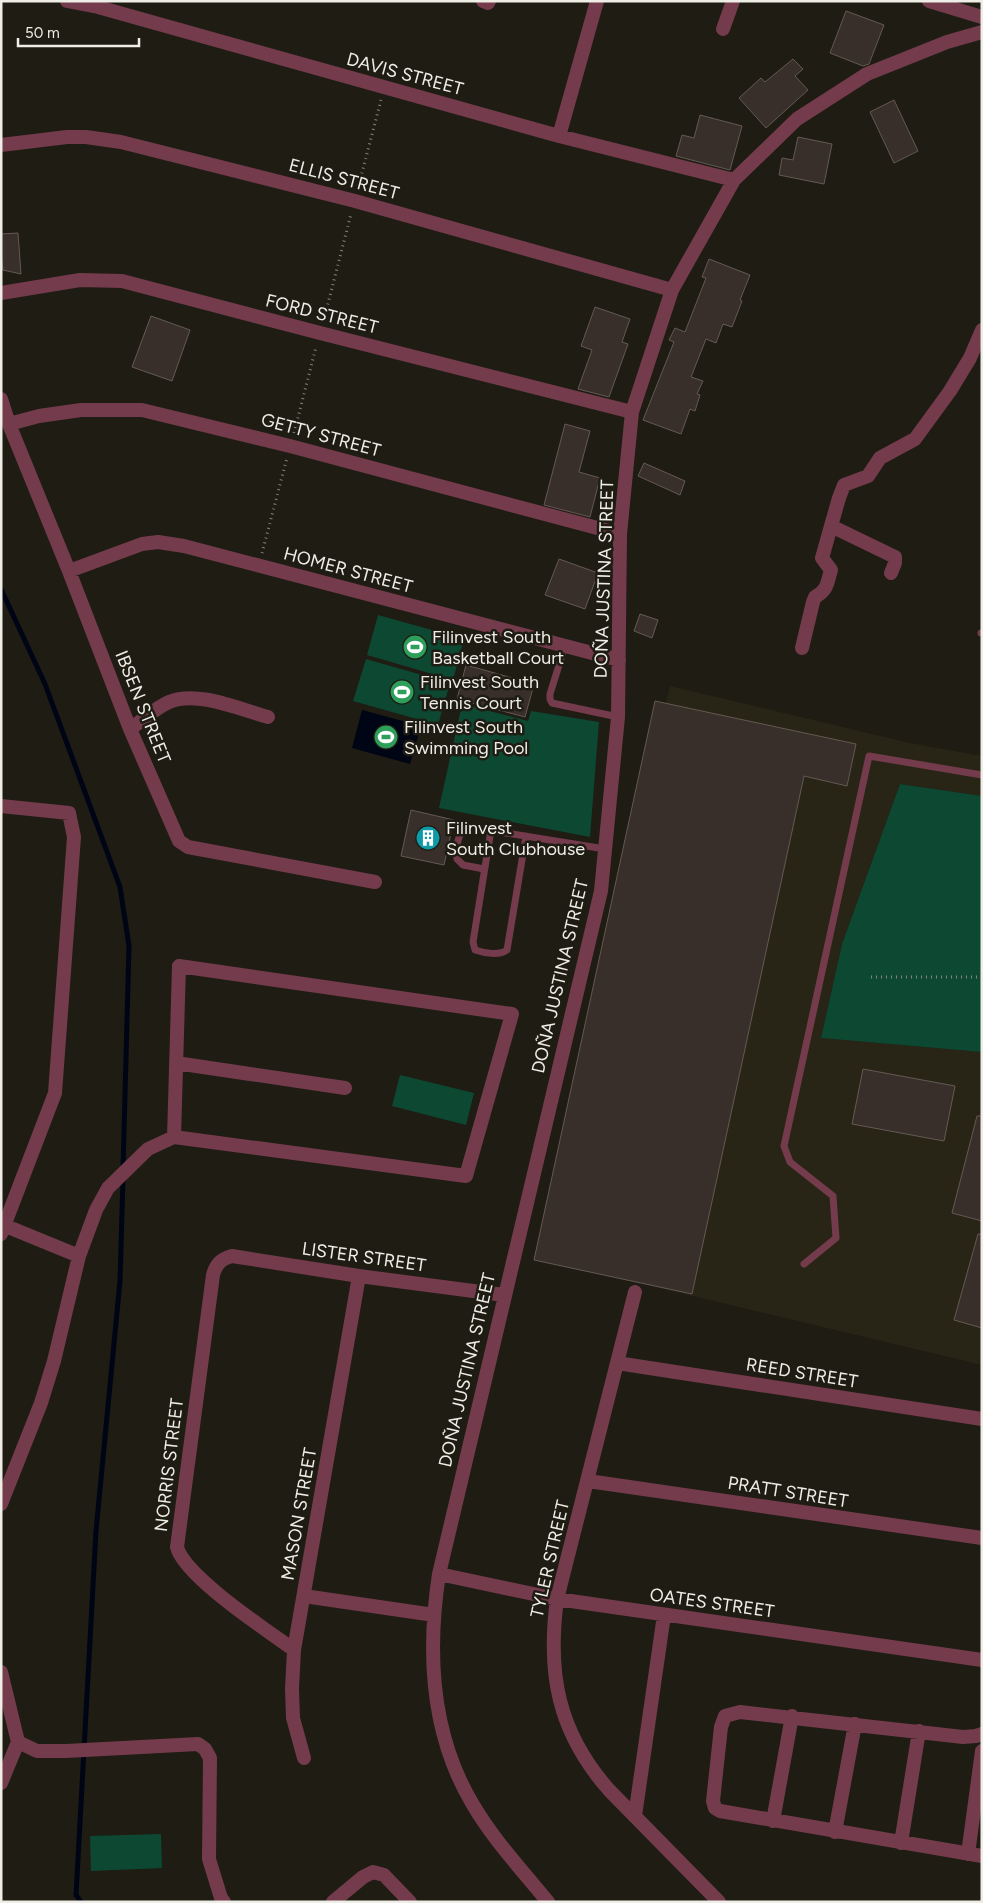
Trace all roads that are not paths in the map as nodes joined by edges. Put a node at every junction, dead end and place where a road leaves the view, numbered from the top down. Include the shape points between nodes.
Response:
1 (67, 1) edge
2 (483, 1) edge
3 (489, 1) edge
4 (597, 1) edge
5 (733, 1) edge
6 (930, 1) edge
7 (982, 17) edge
8 (723, 28) dead end
9 (982, 32) edge
10 (559, 136) junction
11 (1, 145) edge
12 (734, 180) junction
13 (672, 290) junction
14 (1, 293) edge
15 (982, 330) edge
16 (1, 398) edge
17 (632, 412) junction
18 (9, 424) junction
19 (831, 526) junction
20 (620, 534) junction
21 (69, 571) junction
22 (891, 573) dead end
23 (565, 646) junction
24 (802, 648) dead end
25 (620, 660) junction
26 (268, 716) dead end
27 (618, 716) junction
28 (130, 729) junction
29 (982, 775) edge
30 (1, 806) edge
31 (491, 830) junction
32 (526, 836) junction
33 (605, 849) junction
34 (484, 869) junction
35 (376, 882) dead end
36 (176, 1063) junction
37 (345, 1088) dead end
38 (174, 1137) junction
39 (2, 1228) edge
40 (79, 1256) junction
41 (220, 1262) joint
42 (804, 1264) dead end
43 (359, 1276) junction
44 (635, 1292) dead end
45 (504, 1295) junction
46 (618, 1363) junction
47 (982, 1419) edge
48 (588, 1481) junction
49 (1, 1504) edge
50 (982, 1538) edge
51 (439, 1574) junction
52 (304, 1596) junction
53 (557, 1599) junction
54 (434, 1615) junction
55 (664, 1615) junction
56 (294, 1650) junction
57 (982, 1660) edge
58 (1, 1672) edge
59 (792, 1716) junction
60 (855, 1724) junction
61 (919, 1731) junction
62 (982, 1734) edge
63 (18, 1742) junction
64 (982, 1751) edge
65 (304, 1758) dead end
66 (1, 1783) edge
67 (979, 1794) edge
68 (634, 1816) junction
69 (773, 1821) junction
70 (836, 1832) junction
71 (900, 1842) junction
72 (975, 1855) edge
73 (224, 1902) edge
74 (333, 1902) edge
75 (410, 1902) edge
76 (548, 1902) edge
77 (719, 1902) edge

1 - 10 street, DAVIS STREET
2 - 3 street
4 - 10 street
5 - 8 street
6 - 7 street
9 - 12 street, DOÑA JUSTINA STREET via 947,42 867,74 796,119
10 - 12 street, DAVIS STREET
11 - 13 street, ELLIS STREET via 67,137 121,142 355,201
12 - 13 street, DOÑA JUSTINA STREET
13 - 17 street, DOÑA JUSTINA STREET
14 - 17 street, FORD STREET via 80,280 122,281
15 - 19 street via 955,383 915,439 880,458 868,476 844,485
16 - 18 street, IBSEN STREET
17 - 20 street, DOÑA JUSTINA STREET
18 - 20 street, GETTY STREET via 81,410 142,410
18 - 21 street, IBSEN STREET
19 - 22 street via 895,556
19 - 24 street via 822,558 831,570 824,591 813,602
20 - 25 street, DOÑA JUSTINA STREET
21 - 23 street, HOMER STREET via 142,544 158,542 184,546
21 - 28 street, IBSEN STREET
23 - 25 street, HOMER STREET
23 - 27 lane via 550,694 552,703
25 - 27 street, DOÑA JUSTINA STREET
26 - 28 street via 186,698 168,702
27 - 33 street, DOÑA JUSTINA STREET
28 - 35 street, IBSEN STREET via 183,845
29 - 42 lane via 869,756 784,1146 790,1162 833,1196 836,1238
30 - 39 street via 69,813 74,837 55,1093
31 - 32 lane
31 - 34 lane
31 - 34 lane via 469,827 462,830 456,855 459,863
32 - 33 lane
32 - 34 lane via 508,946 500,954 479,951 473,946
33 - 45 street, DOÑA JUSTINA STREET via 601,891
36 - 37 street
36 - 38 street
36 - 38 street via 179,966 512,1014 466,1176
38 - 40 street via 148,1149 108,1188
39 - 40 street
40 - 49 street via 44,1394
41 - 43 street, LISTER STREET via 232,1256
41 - 56 street, NORRIS STREET via 213,1275 177,1547 183,1560 217,1593
43 - 45 street, LISTER STREET
43 - 52 street, MASON STREET
44 - 46 street, TYLER STREET
45 - 51 street, DOÑA JUSTINA STREET
46 - 47 street, REED STREET
46 - 48 street, TYLER STREET
48 - 50 street, PRATT STREET
48 - 53 street, TYLER STREET
51 - 53 street, OATES STREET
51 - 54 street, DOÑA JUSTINA STREET
52 - 54 street
52 - 56 street, MASON STREET
53 - 55 street, OATES STREET
53 - 68 street, TYLER STREET via 553,1659 556,1686 566,1721 592,1770
54 - 76 street, DOÑA JUSTINA STREET via 434,1682 438,1712 452,1763 485,1823
55 - 57 street, OATES STREET
55 - 68 street
56 - 65 street, MASON STREET via 293,1718
58 - 63 street
59 - 60 street
59 - 69 street
59 - 69 street via 730,1713 725,1716 721,1727 714,1795 716,1808
60 - 61 street
60 - 70 street
61 - 62 street via 963,1736
61 - 71 street
63 - 66 street
63 - 73 street via 37,1751 198,1744 205,1749 210,1758 209,1859
64 - 67 street
67 - 72 street
68 - 77 street, TYLER STREET
69 - 70 street
70 - 71 street
71 - 72 street
74 - 75 street via 374,1872 384,1875

